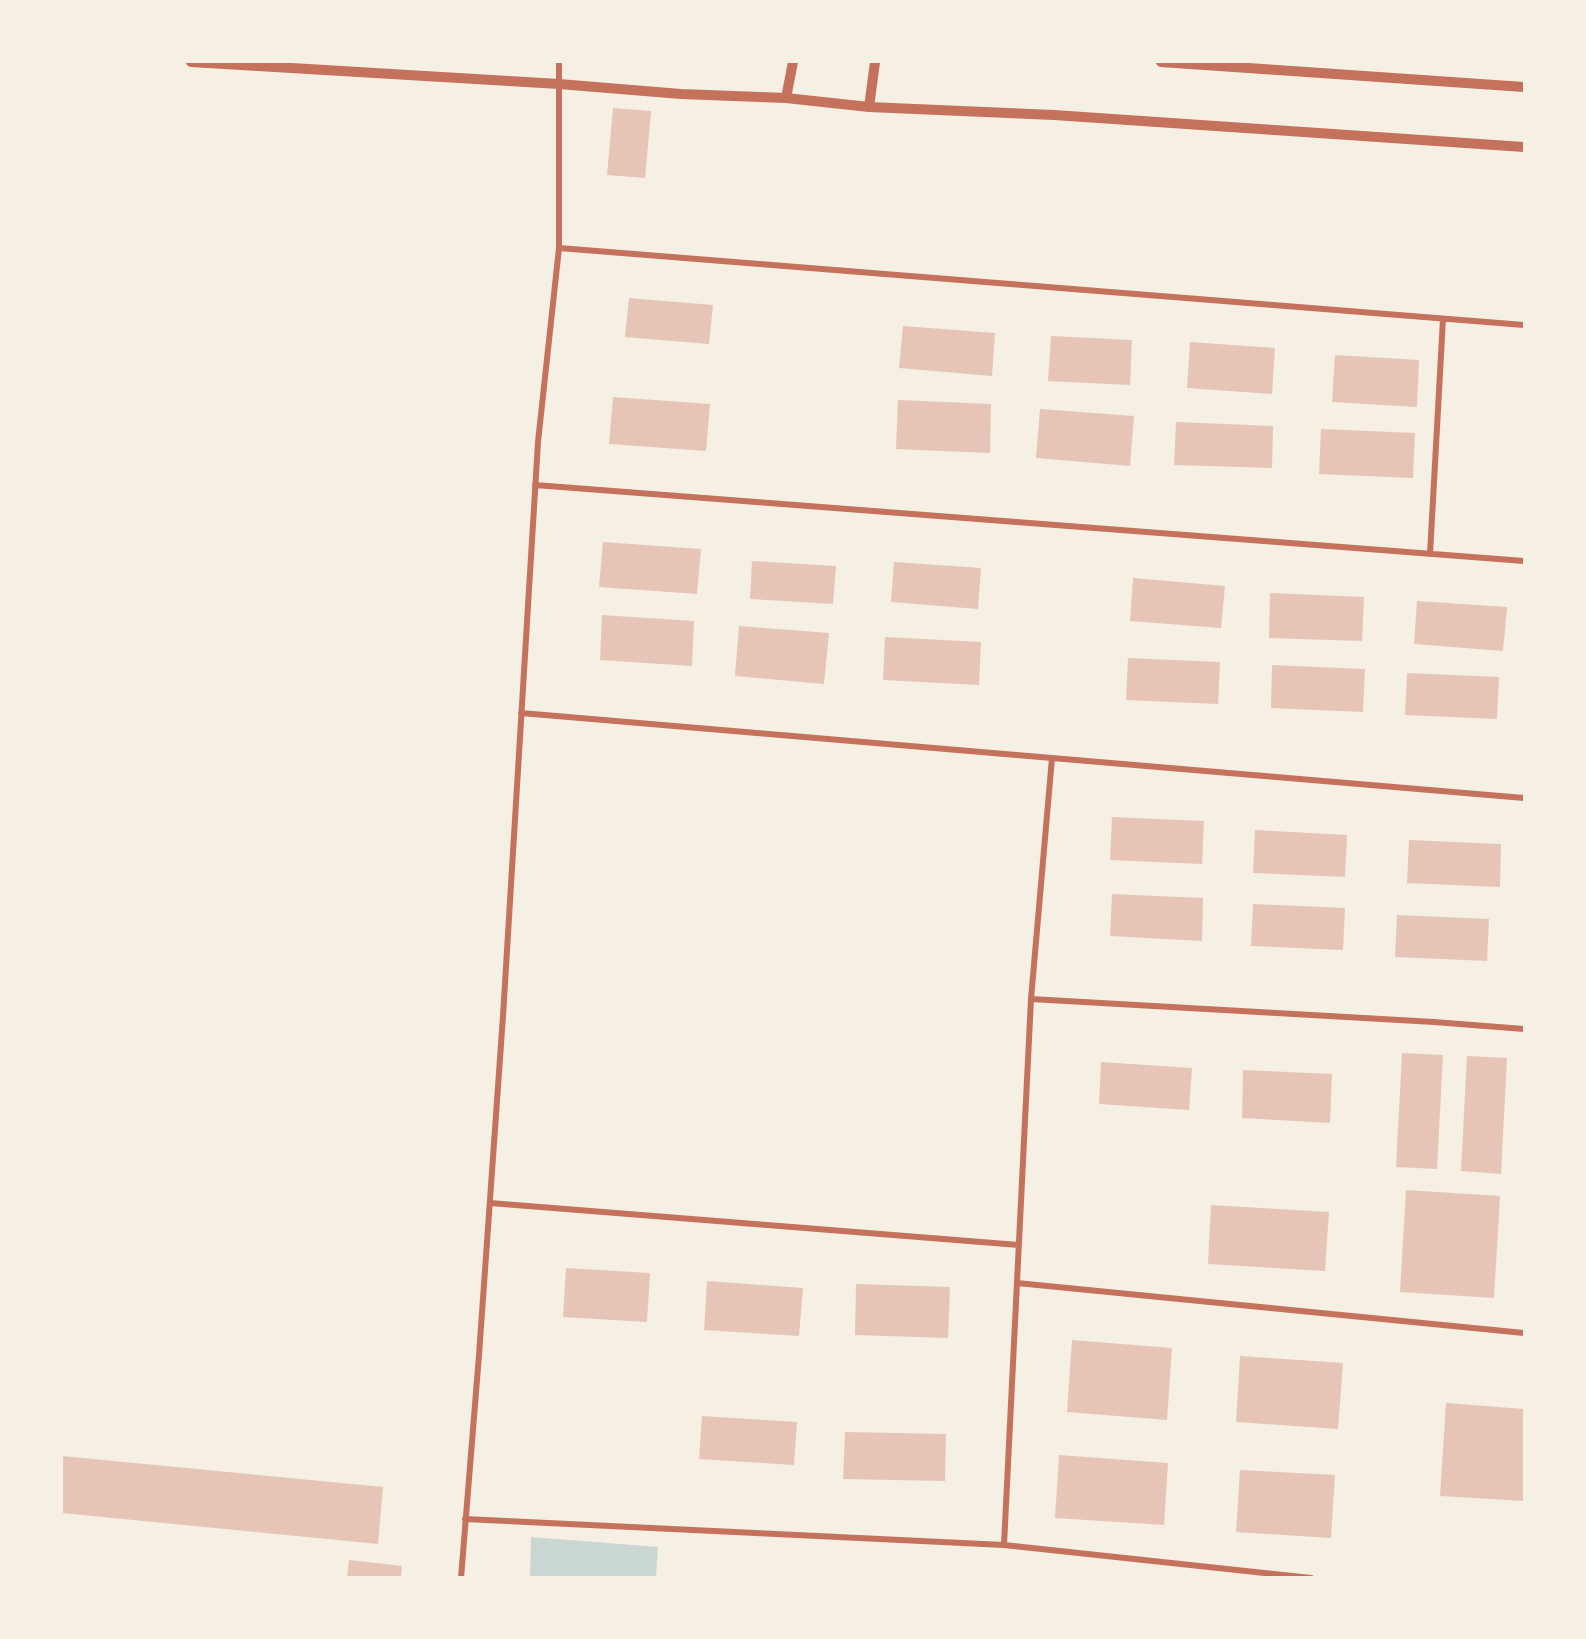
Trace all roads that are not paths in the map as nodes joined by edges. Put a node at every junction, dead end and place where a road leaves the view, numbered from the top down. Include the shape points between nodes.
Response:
1 (191, 62) edge
2 (559, 62) edge
3 (793, 62) edge
4 (875, 62) edge
5 (1161, 62) edge
6 (559, 84) junction
7 (1524, 87) edge
8 (786, 98) junction
9 (869, 107) junction
10 (1524, 147) edge
11 (559, 248) junction
12 (1443, 319) junction
13 (1524, 325) edge
14 (535, 485) junction
15 (1430, 554) junction
16 (1524, 561) edge
17 (521, 713) junction
18 (1052, 758) junction
19 (1524, 798) edge
20 (1031, 999) junction
21 (1524, 1029) edge
22 (490, 1203) junction
23 (1019, 1245) junction
24 (1017, 1283) junction
25 (1524, 1333) edge
26 (465, 1519) junction
27 (1005, 1545) junction
28 (461, 1578) edge
29 (1311, 1578) edge

1 - 6 street
2 - 6 street
3 - 8 street
4 - 9 street
5 - 7 street
6 - 8 street
6 - 11 street
8 - 9 street
9 - 10 street via 1054,115
11 - 12 street
11 - 14 street
12 - 13 street
12 - 15 street
14 - 15 street
14 - 17 street
15 - 16 street
17 - 18 street
17 - 22 street
18 - 19 street
18 - 20 street
20 - 21 street
20 - 23 street
22 - 23 street
22 - 26 street
23 - 24 street
24 - 25 street
24 - 27 street
26 - 27 street
26 - 28 street
27 - 29 street

